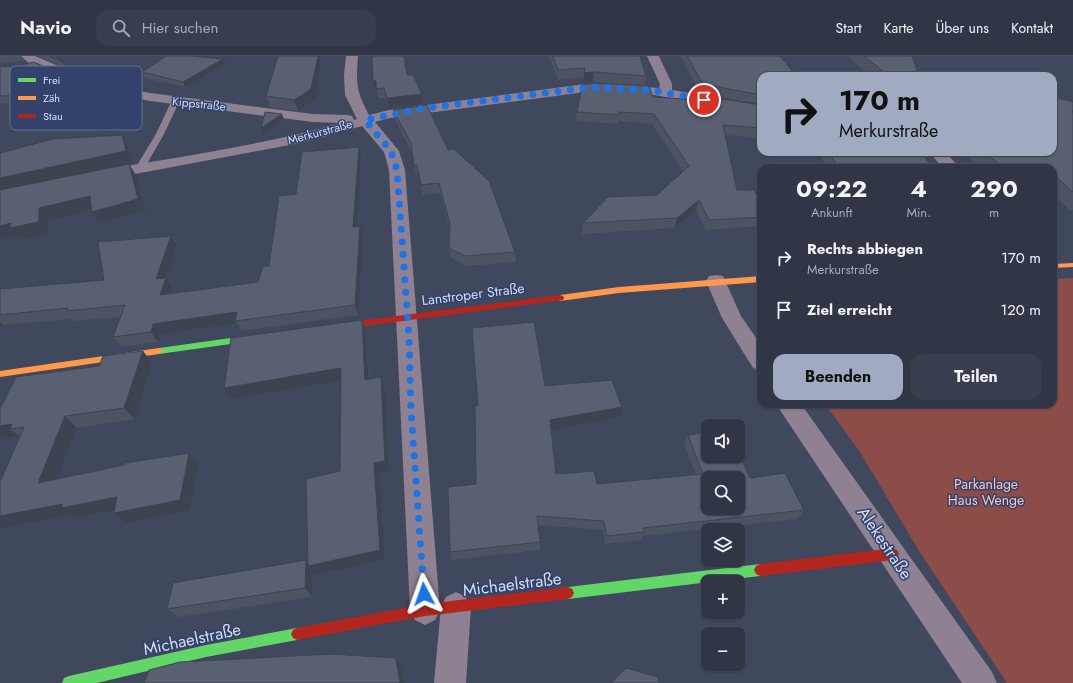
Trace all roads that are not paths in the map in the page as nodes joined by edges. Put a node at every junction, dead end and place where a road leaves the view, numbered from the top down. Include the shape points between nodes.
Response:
1 (352, 56) edge
2 (653, 56) edge
3 (25, 61) edge
4 (46, 66) edge
5 (666, 93) junction
6 (142, 95) edge
7 (175, 102) junction
8 (757, 109) edge
9 (365, 120) junction
10 (941, 156) edge
11 (948, 164) edge
12 (141, 167) junction
13 (91, 177) edge
14 (1073, 265) edge
15 (1057, 266) edge
16 (757, 279) edge
17 (716, 281) junction
18 (408, 317) junction
19 (321, 329) edge
20 (266, 336) edge
21 (757, 356) edge
22 (0, 374) edge
23 (791, 408) edge
24 (892, 554) junction
25 (456, 606) junction
26 (425, 610) junction
27 (69, 683) edge
28 (450, 683) edge
29 (981, 683) edge

1 - 9 street via 352,95
2 - 5 street via 666,84
3 - 4 street, Kippstraße
5 - 8 street, Merkurstraße
5 - 9 street, Merkurstraße via 642,89 593,87 419,109
6 - 7 street, Kippstraße
7 - 9 street, Kippstraße via 313,118
7 - 12 lane
9 - 12 street, Merkurstraße via 300,139
9 - 18 street via 391,151 397,170
10 - 11 street
12 - 13 street, Merkurstraße
14 - 15 street
16 - 17 street, Lanstroper Straße
17 - 18 street, Lanstroper Straße via 619,290
17 - 21 street via 732,318
18 - 19 street, Lanstroper Straße
18 - 26 street via 411,411
20 - 22 street
23 - 24 street, Alekestraße
24 - 25 street, Michaelstraße
24 - 29 street, Alekestraße
25 - 26 street, Michaelstraße
25 - 28 street
26 - 27 street, Michaelstraße via 206,651

